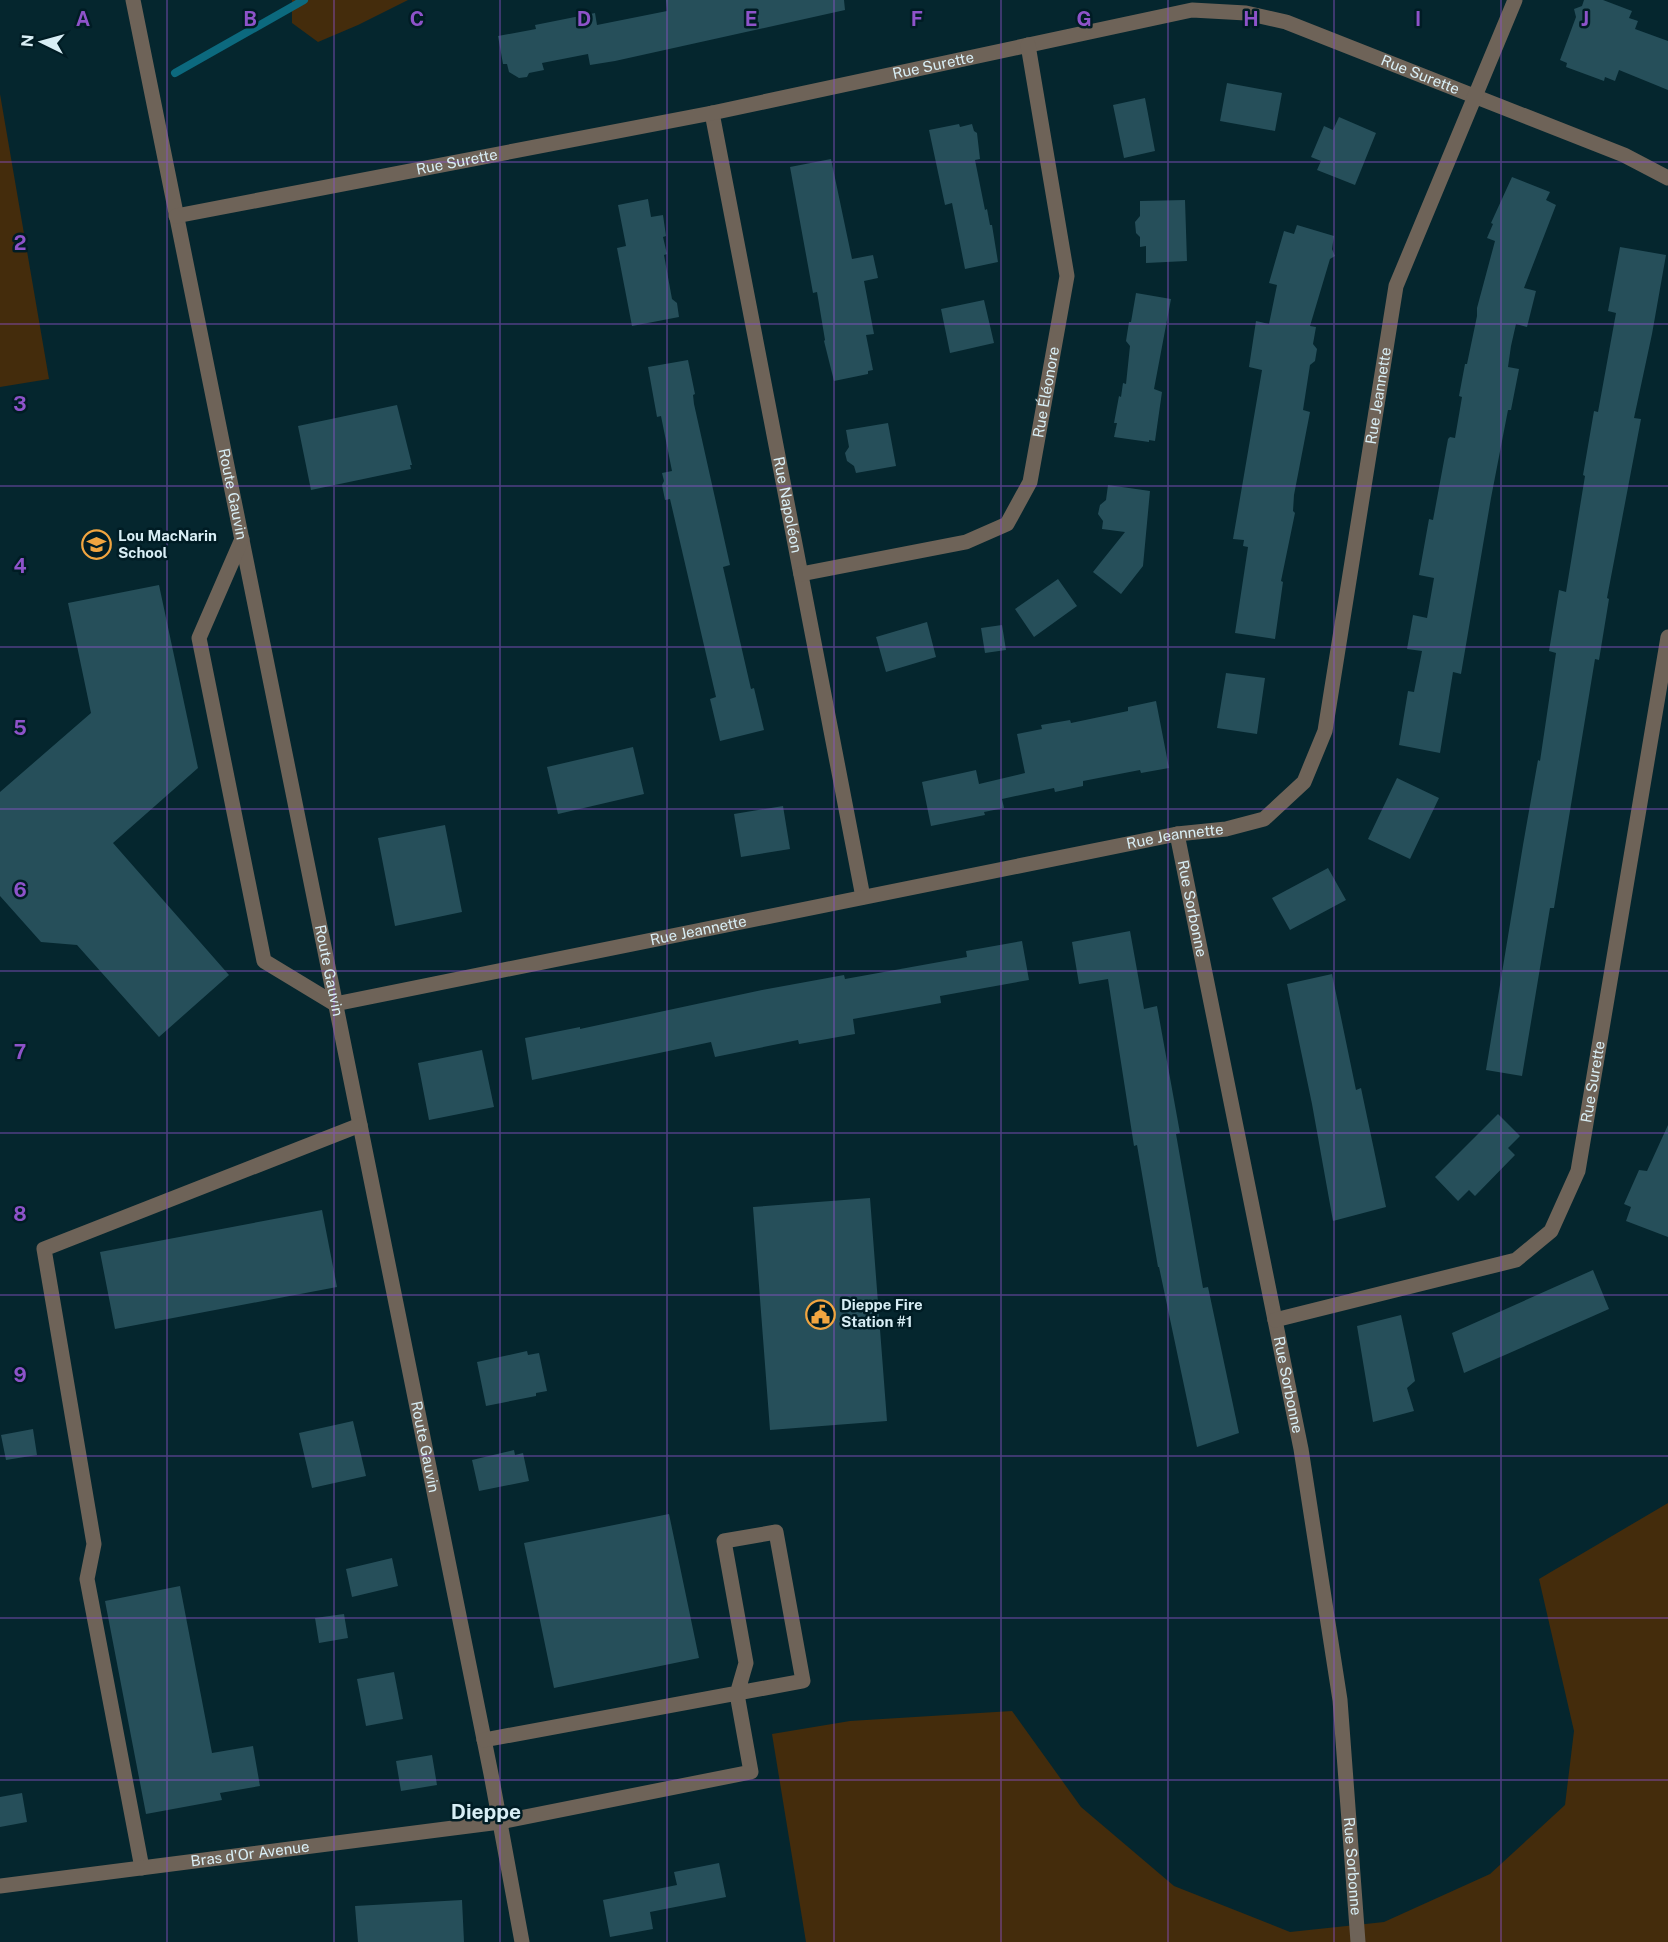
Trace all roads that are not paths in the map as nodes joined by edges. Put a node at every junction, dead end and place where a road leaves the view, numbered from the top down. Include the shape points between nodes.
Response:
1 (133, 0) edge
2 (1515, 0) edge
3 (1028, 45) junction
4 (1474, 96) junction
5 (712, 113) junction
6 (1668, 178) edge
7 (176, 216) junction
8 (242, 539) junction
9 (801, 574) junction
10 (1668, 637) edge
11 (1177, 834) junction
12 (863, 897) junction
13 (335, 1004) junction
14 (360, 1125) junction
15 (1275, 1320) junction
16 (737, 1694) junction
17 (484, 1740) junction
18 (500, 1822) junction
19 (142, 1868) junction
20 (0, 1886) edge
21 (522, 1942) edge
22 (1358, 1942) edge

1 - 7 street, Route Gauvin
2 - 4 street, Rue Jeannette
3 - 4 street, Rue Surette via 1192,10 1246,13 1286,22
3 - 5 street, Rue Surette
3 - 9 street, Rue Éléonore via 1067,276 1030,482 1007,524 966,542
4 - 6 street, Rue Surette via 1624,155
4 - 11 street, Rue Jeannette via 1396,286 1325,731 1304,782 1264,819 1226,829
5 - 7 street, Rue Surette
5 - 9 street, Rue Napoléon
7 - 8 street, Route Gauvin
8 - 13 street, Route Gauvin
8 - 13 street via 199,638 264,961
9 - 12 street, Rue Napoléon
10 - 15 street, Rue Surette via 1578,1171 1551,1231 1515,1260
11 - 12 street, Rue Jeannette
11 - 15 street, Rue Sorbonne
12 - 13 street, Rue Jeannette
13 - 14 street, Route Gauvin
14 - 17 street, Route Gauvin
14 - 19 street via 44,1250 94,1544 87,1579
15 - 22 street, Rue Sorbonne via 1301,1449 1340,1700
16 - 16 street via 803,1681 776,1532 724,1541 746,1663
16 - 17 street
16 - 18 street, Bras d'Or Avenue via 752,1772
17 - 18 street, Route Gauvin
18 - 19 street, Bras d'Or Avenue
18 - 21 street, Route Gauvin
19 - 20 street, Bras d'Or Avenue

